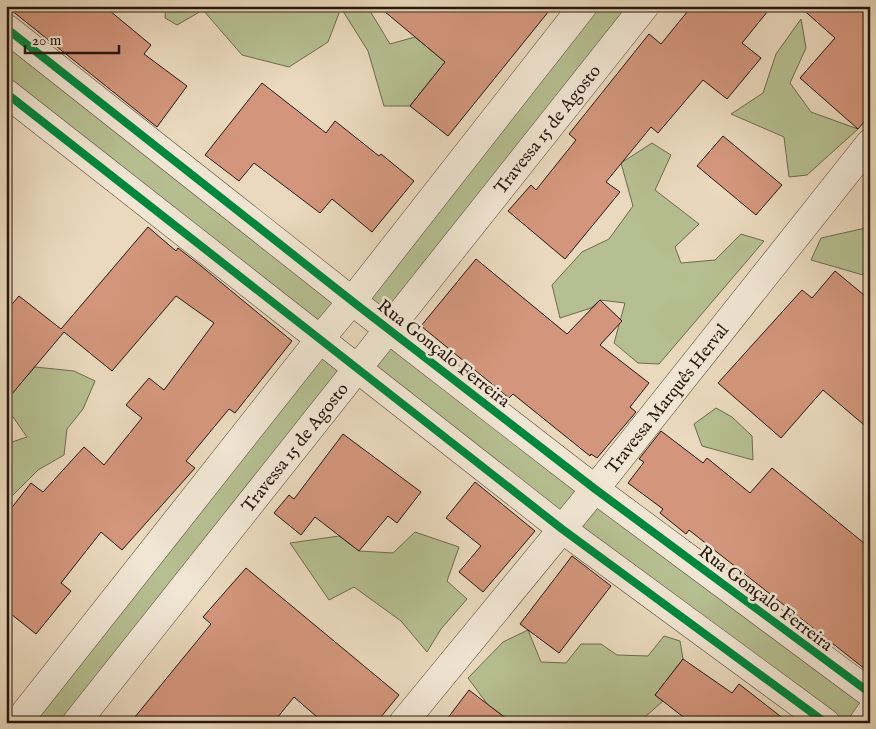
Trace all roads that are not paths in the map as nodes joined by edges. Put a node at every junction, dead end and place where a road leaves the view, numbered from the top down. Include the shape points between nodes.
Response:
1 (583, 6) edge
2 (646, 6) edge
3 (6, 28) edge
4 (6, 93) edge
5 (870, 143) edge
6 (352, 302) junction
7 (390, 330) junction
8 (320, 339) junction
9 (359, 370) junction
10 (595, 489) junction
11 (562, 529) junction
12 (870, 693) edge
13 (870, 713) edge
14 (17, 723) edge
15 (76, 723) edge
16 (403, 723) edge
17 (826, 723) edge
18 (863, 723) edge

1 - 6 street
2 - 7 street, Travessa 15 de Agosto
3 - 6 street, Rua Gonçalo Ferreira
4 - 8 street
5 - 10 street, Travessa Marquês Herval
6 - 7 street, Rua Gonçalo Ferreira
6 - 8 street
7 - 9 street, Travessa 15 de Agosto
7 - 10 street, Rua Gonçalo Ferreira
8 - 9 street
8 - 14 street
9 - 11 street
9 - 15 street, Travessa 15 de Agosto
10 - 11 street, Travessa Marquês Herval
10 - 12 street, Rua Gonçalo Ferreira
11 - 16 street, Travessa Marquês Herval
11 - 17 street
13 - 18 street

